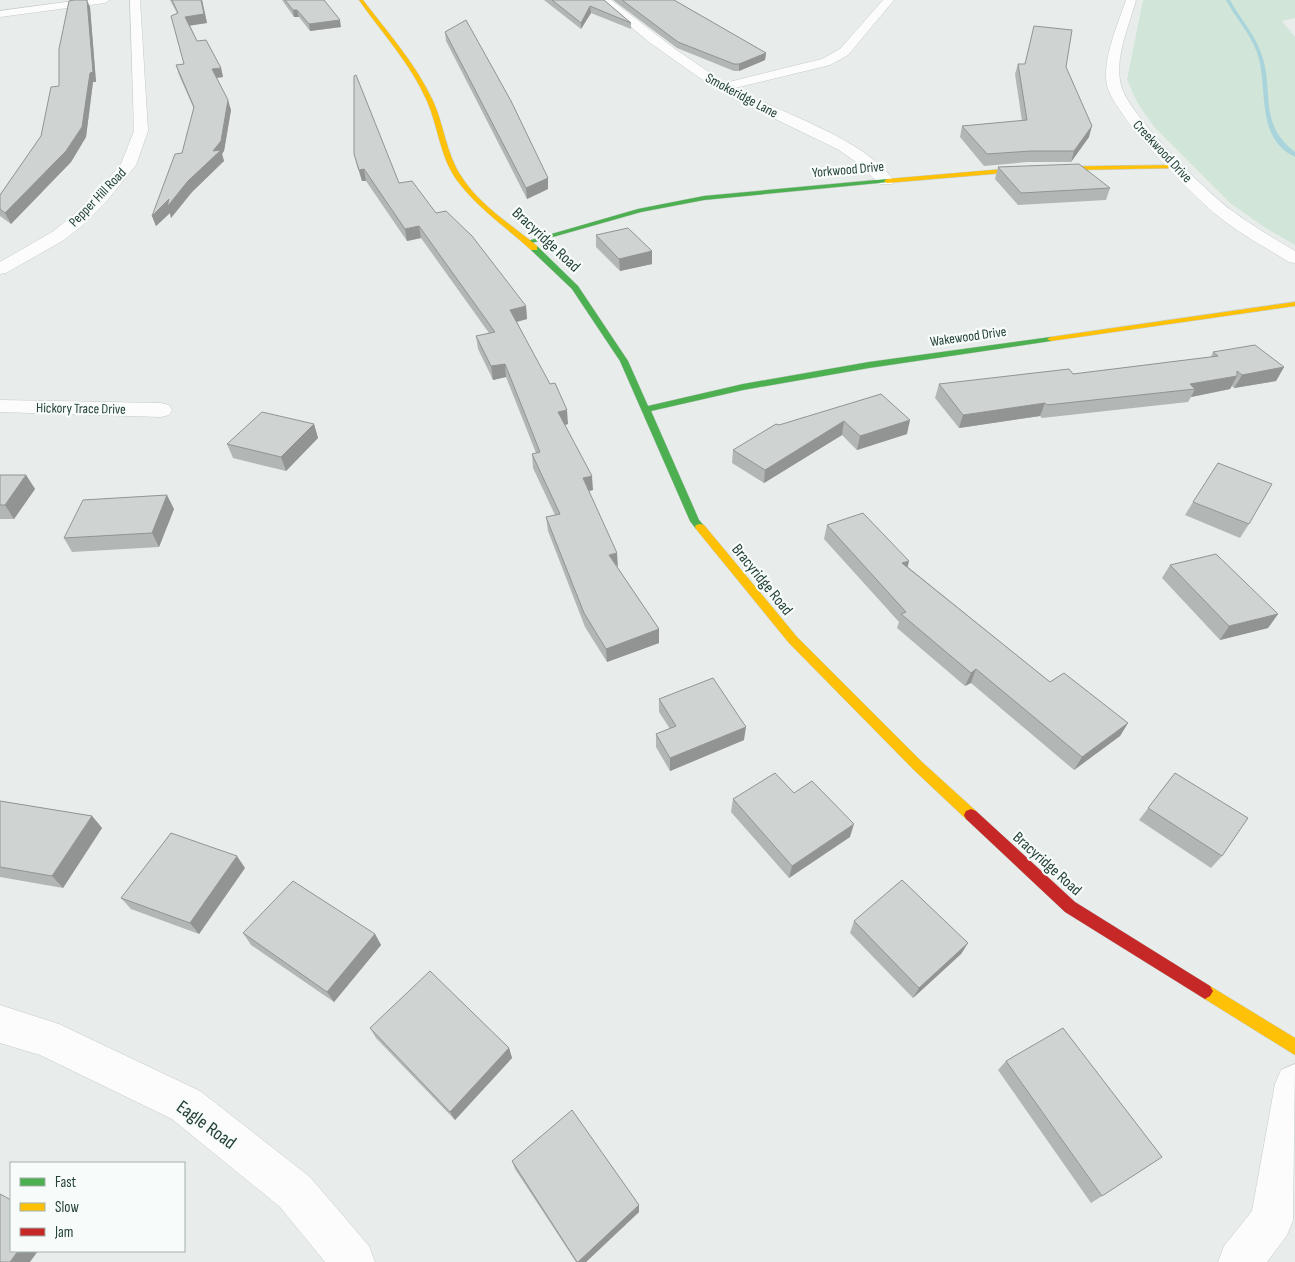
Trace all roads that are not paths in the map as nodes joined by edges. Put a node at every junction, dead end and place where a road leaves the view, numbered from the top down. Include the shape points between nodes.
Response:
1 (105, 0) edge
2 (136, 0) edge
3 (361, 0) edge
4 (604, 0) edge
5 (889, 0) edge
6 (1131, 0) edge
7 (0, 14) edge
8 (724, 87) junction
9 (1176, 168) junction
10 (886, 181) junction
11 (528, 242) junction
12 (1295, 258) edge
13 (0, 269) edge
14 (1295, 304) edge
15 (0, 406) edge
16 (647, 409) junction
17 (161, 410) dead end
18 (0, 1024) edge
19 (1295, 1048) edge
20 (1295, 1084) edge
21 (353, 1262) edge
22 (1240, 1262) edge

1 - 7 street
2 - 13 street, Pepper Hill Road via 140,131 128,165 77,221 58,236
3 - 11 street, Bracyridge Road via 417,77 430,101 459,178
4 - 8 street, Smokeridge Lane via 674,56
5 - 8 street via 844,52 826,62
6 - 9 street, Creekwood Drive via 1113,63 1114,86 1129,114
8 - 10 street, Smokeridge Lane via 818,132 858,156
9 - 10 street, Yorkwood Drive via 1028,170
9 - 12 street, Creekwood Drive via 1224,212
10 - 11 street, Yorkwood Drive via 704,198 640,210
11 - 16 street, Bracyridge Road via 575,288 594,314 624,361
14 - 16 street, Wakewood Drive via 869,365 743,387
15 - 17 street, Hickory Trace Drive
16 - 19 street, Bracyridge Road via 695,521 793,640 918,766 1070,907
18 - 21 street, Eagle Road via 45,1038 186,1105 295,1192
20 - 22 street via 1272,1220

